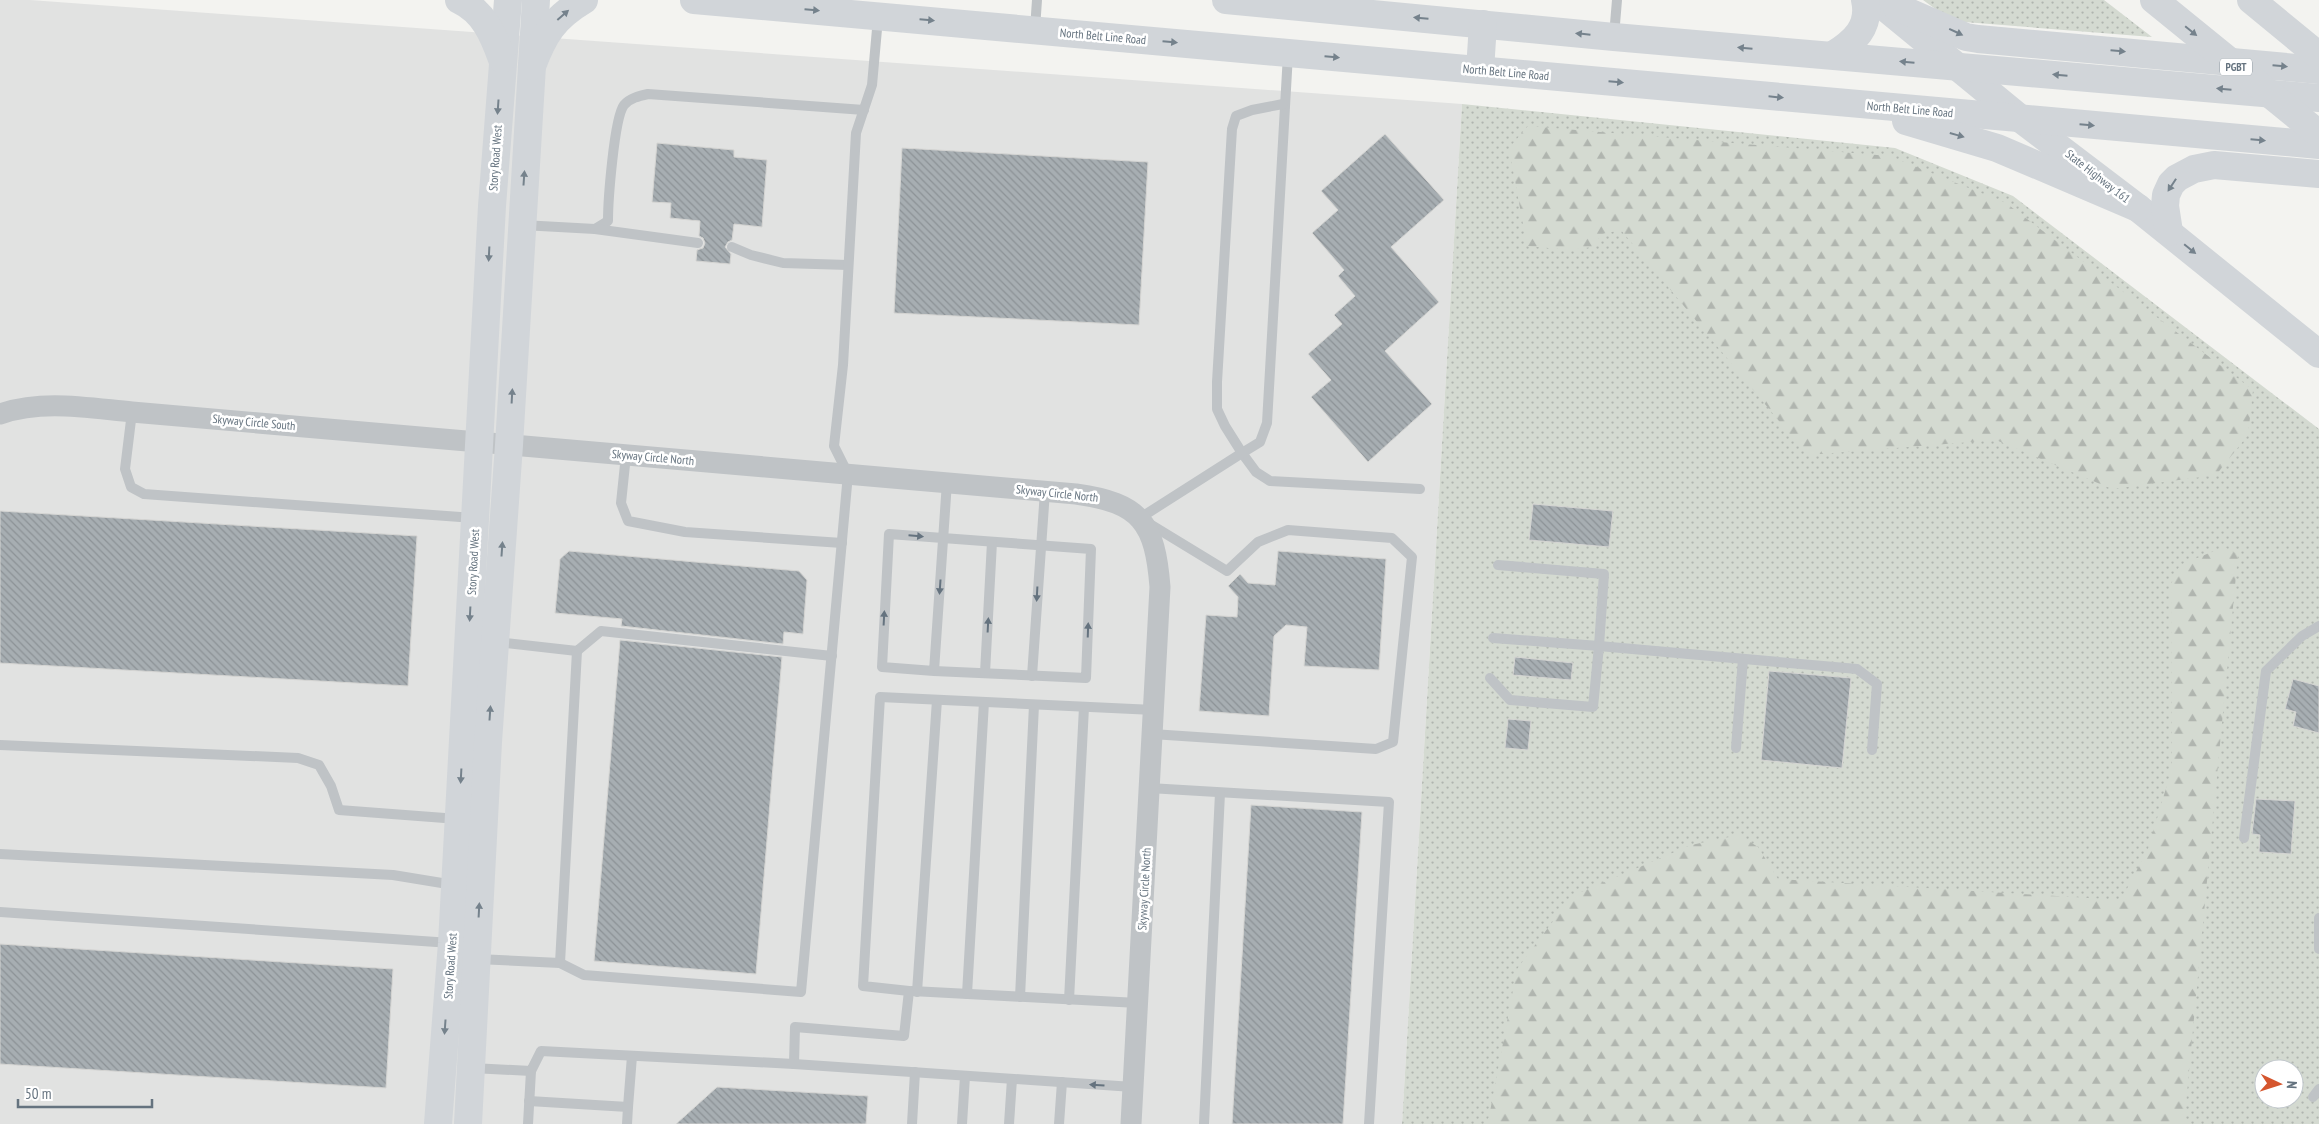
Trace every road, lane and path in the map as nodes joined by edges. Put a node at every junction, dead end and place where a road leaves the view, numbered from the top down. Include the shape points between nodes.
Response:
1 (459, 0) edge
2 (508, 0) edge
3 (536, 0) edge
4 (584, 0) edge
5 (694, 0) edge
6 (1037, 0) edge
7 (1226, 0) edge
8 (1617, 0) edge
9 (1865, 0) edge
10 (1877, 0) edge
11 (2154, 0) edge
12 (2251, 0) edge
13 (1278, 2) edge
14 (878, 16) junction
15 (1483, 24) junction
16 (1034, 30) junction
17 (1614, 37) junction
18 (1288, 53) junction
19 (1833, 55) junction
20 (2319, 56) edge
21 (502, 59) junction
22 (532, 66) junction
23 (1955, 66) junction
24 (1480, 70) junction
25 (2319, 70) edge
26 (2319, 98) edge
27 (1842, 103) junction
28 (1284, 104) junction
29 (864, 110) junction
30 (2021, 119) junction
31 (2319, 134) edge
32 (2319, 145) edge
33 (2319, 174) edge
34 (2138, 208) junction
35 (521, 226) junction
36 (595, 229) junction
37 (2168, 232) junction
38 (698, 243) dead end
39 (732, 247) dead end
40 (848, 265) junction
41 (2319, 354) edge
42 (132, 412) junction
43 (0, 414) edge
44 (480, 443) junction
45 (509, 445) junction
46 (1242, 453) junction
47 (626, 455) junction
48 (848, 474) junction
49 (947, 482) junction
50 (1420, 490) dead end
51 (1045, 491) junction
52 (475, 518) junction
53 (1140, 518) junction
54 (944, 538) junction
55 (992, 542) junction
56 (842, 543) junction
57 (1040, 545) junction
58 (1498, 565) dead end
59 (2319, 626) edge
60 (1493, 638) dead end
61 (495, 642) junction
62 (1599, 646) junction
63 (578, 651) junction
64 (832, 656) junction
65 (1743, 659) junction
66 (934, 671) junction
67 (985, 673) junction
68 (1032, 676) junction
69 (1490, 678) dead end
70 (937, 700) junction
71 (984, 702) junction
72 (1034, 705) junction
73 (1084, 706) junction
74 (1154, 710) junction
75 (1152, 734) junction
76 (0, 745) edge
77 (1736, 748) dead end
78 (1872, 750) dead end
79 (1149, 788) junction
80 (1220, 793) junction
81 (458, 819) junction
82 (2244, 838) dead end
83 (0, 854) edge
84 (455, 885) junction
85 (0, 912) edge
86 (2319, 918) edge
87 (452, 943) junction
88 (2319, 949) edge
89 (476, 959) junction
90 (560, 963) junction
91 (913, 991) junction
92 (967, 994) junction
93 (1020, 997) junction
94 (1069, 1000) junction
95 (1138, 1003) junction
96 (632, 1056) junction
97 (794, 1064) junction
98 (471, 1068) junction
99 (530, 1072) junction
100 (915, 1072) junction
101 (965, 1076) junction
102 (1012, 1079) junction
103 (1062, 1082) junction
104 (1133, 1087) junction
105 (529, 1101) junction
106 (628, 1107) junction
107 (438, 1124) edge
108 (468, 1124) edge
109 (528, 1124) edge
110 (627, 1124) edge
111 (912, 1124) edge
112 (962, 1124) edge
113 (1009, 1124) edge
114 (1059, 1124) edge
115 (1131, 1124) edge
116 (1204, 1124) edge
117 (1369, 1124) edge

1 - 21 main road via 479,14 492,30
2 - 21 main road, Story Road West
3 - 22 main road, Story Road West
22 -> 4 main road via 550,26
5 -> 14 main road, North Belt Line Road
6 - 16 lane
7 - 13 main road
8 - 17 lane
9 - 19 main road via 1867,8 1863,28 1851,44
10 - 23 main road, State Highway 161
10 -> 25 main road via 1966,37
11 -> 31 main road, PGBT
12 - 20 main road
15 -> 13 main road
14 -> 16 main road, North Belt Line Road
14 - 29 lane via 872,85
17 -> 15 main road
15 - 24 main road
16 -> 18 main road, North Belt Line Road
19 -> 17 main road
18 -> 24 main road, North Belt Line Road
18 - 28 lane
23 -> 19 main road
21 -> 44 main road, Story Road West
35 -> 22 main road, Story Road West
26 -> 23 main road
23 - 30 main road, State Highway 161
24 -> 27 main road, North Belt Line Road
27 - 30 main road, North Belt Line Road
27 -> 34 main road via 1998,148
28 - 46 lane via 1267,423 1260,442
28 - 46 lane via 1236,116 1232,129 1216,382 1217,409
29 - 36 lane via 648,94 632,98 623,106 618,126 608,221
29 - 40 lane via 856,133
30 -> 32 main road, North Belt Line Road
30 - 34 main road, State Highway 161
33 -> 37 main road via 2214,165 2194,168 2171,184 2165,206
34 - 37 main road, State Highway 161
35 - 36 lane
45 -> 35 main road, Story Road West
36 - 38 lane
37 -> 41 main road, State Highway 161
39 - 40 lane via 783,263
40 - 48 lane via 843,365 834,446
42 - 43 street, Skyway Circle South via 47,405 19,407
42 - 44 street, Skyway Circle South
42 - 52 lane via 126,469 131,487 144,494
44 - 45 street, Skyway Circle South
44 - 52 main road, Story Road West
45 - 47 street, Skyway Circle North
61 -> 45 main road, Story Road West
46 - 50 lane via 1256,472 1270,481
46 - 53 lane
47 - 48 street, Skyway Circle North
47 - 56 lane via 621,503 628,521 685,532
48 - 49 street, Skyway Circle North
48 - 56 lane
49 - 51 street, Skyway Circle North
49 - 54 lane
51 - 53 street, Skyway Circle North via 1102,498 1124,505
51 - 57 lane
52 -> 81 main road, Story Road West
53 - 74 street, Skyway Circle North via 1151,537 1160,587
53 - 75 lane via 1227,571 1258,542 1288,530 1392,538 1412,556 1393,742 1376,749
54 - 55 lane
54 -> 66 lane
66 -> 54 lane via 882,666 889,534
55 - 57 lane
67 -> 55 lane
56 - 64 lane
57 -> 68 lane
68 -> 57 lane via 1086,678 1091,549
58 - 62 lane via 1604,574
59 - 82 lane via 2302,636 2266,671
60 - 62 lane
61 - 63 lane
89 -> 61 main road, Story Road West
62 - 65 lane
62 - 69 lane via 1594,707 1510,700
63 - 64 lane via 601,631
63 - 90 lane
64 - 90 lane via 801,992 584,976
65 - 77 lane
65 - 78 lane via 1857,669 1878,684
66 - 67 lane
67 - 68 lane
70 - 71 lane
70 - 91 lane
70 - 91 lane via 880,697 862,986
71 - 72 lane
71 - 92 lane
72 - 73 lane
72 - 93 lane
73 - 74 lane
73 - 94 lane
74 - 75 street, Skyway Circle North
75 - 79 street, Skyway Circle North
76 - 81 lane via 298,758 319,765 339,810
79 - 80 lane
79 - 95 street, Skyway Circle North
80 - 116 lane
80 - 117 lane via 1389,802
81 - 84 main road, Story Road West
83 - 84 lane via 393,876
84 - 87 main road, Story Road West
85 - 87 lane
86 - 88 lane
87 -> 107 main road, Story Road West
89 - 90 lane
89 - 98 main road, Story Road West
91 - 92 lane
91 - 97 lane via 904,1036 795,1027
92 - 93 lane
93 - 94 lane
94 - 95 lane
95 - 104 street, Skyway Circle North
96 - 97 lane
96 - 99 lane via 542,1051
96 - 106 lane
97 - 100 lane
98 - 99 lane
98 - 108 main road, Story Road West
99 - 105 lane
100 - 101 lane
100 - 111 lane
101 - 102 lane
101 - 112 lane
102 - 103 lane
102 - 113 lane
104 -> 103 lane
103 - 114 lane
104 - 115 street, Skyway Circle North
105 - 106 lane
105 - 109 lane
106 - 110 lane

